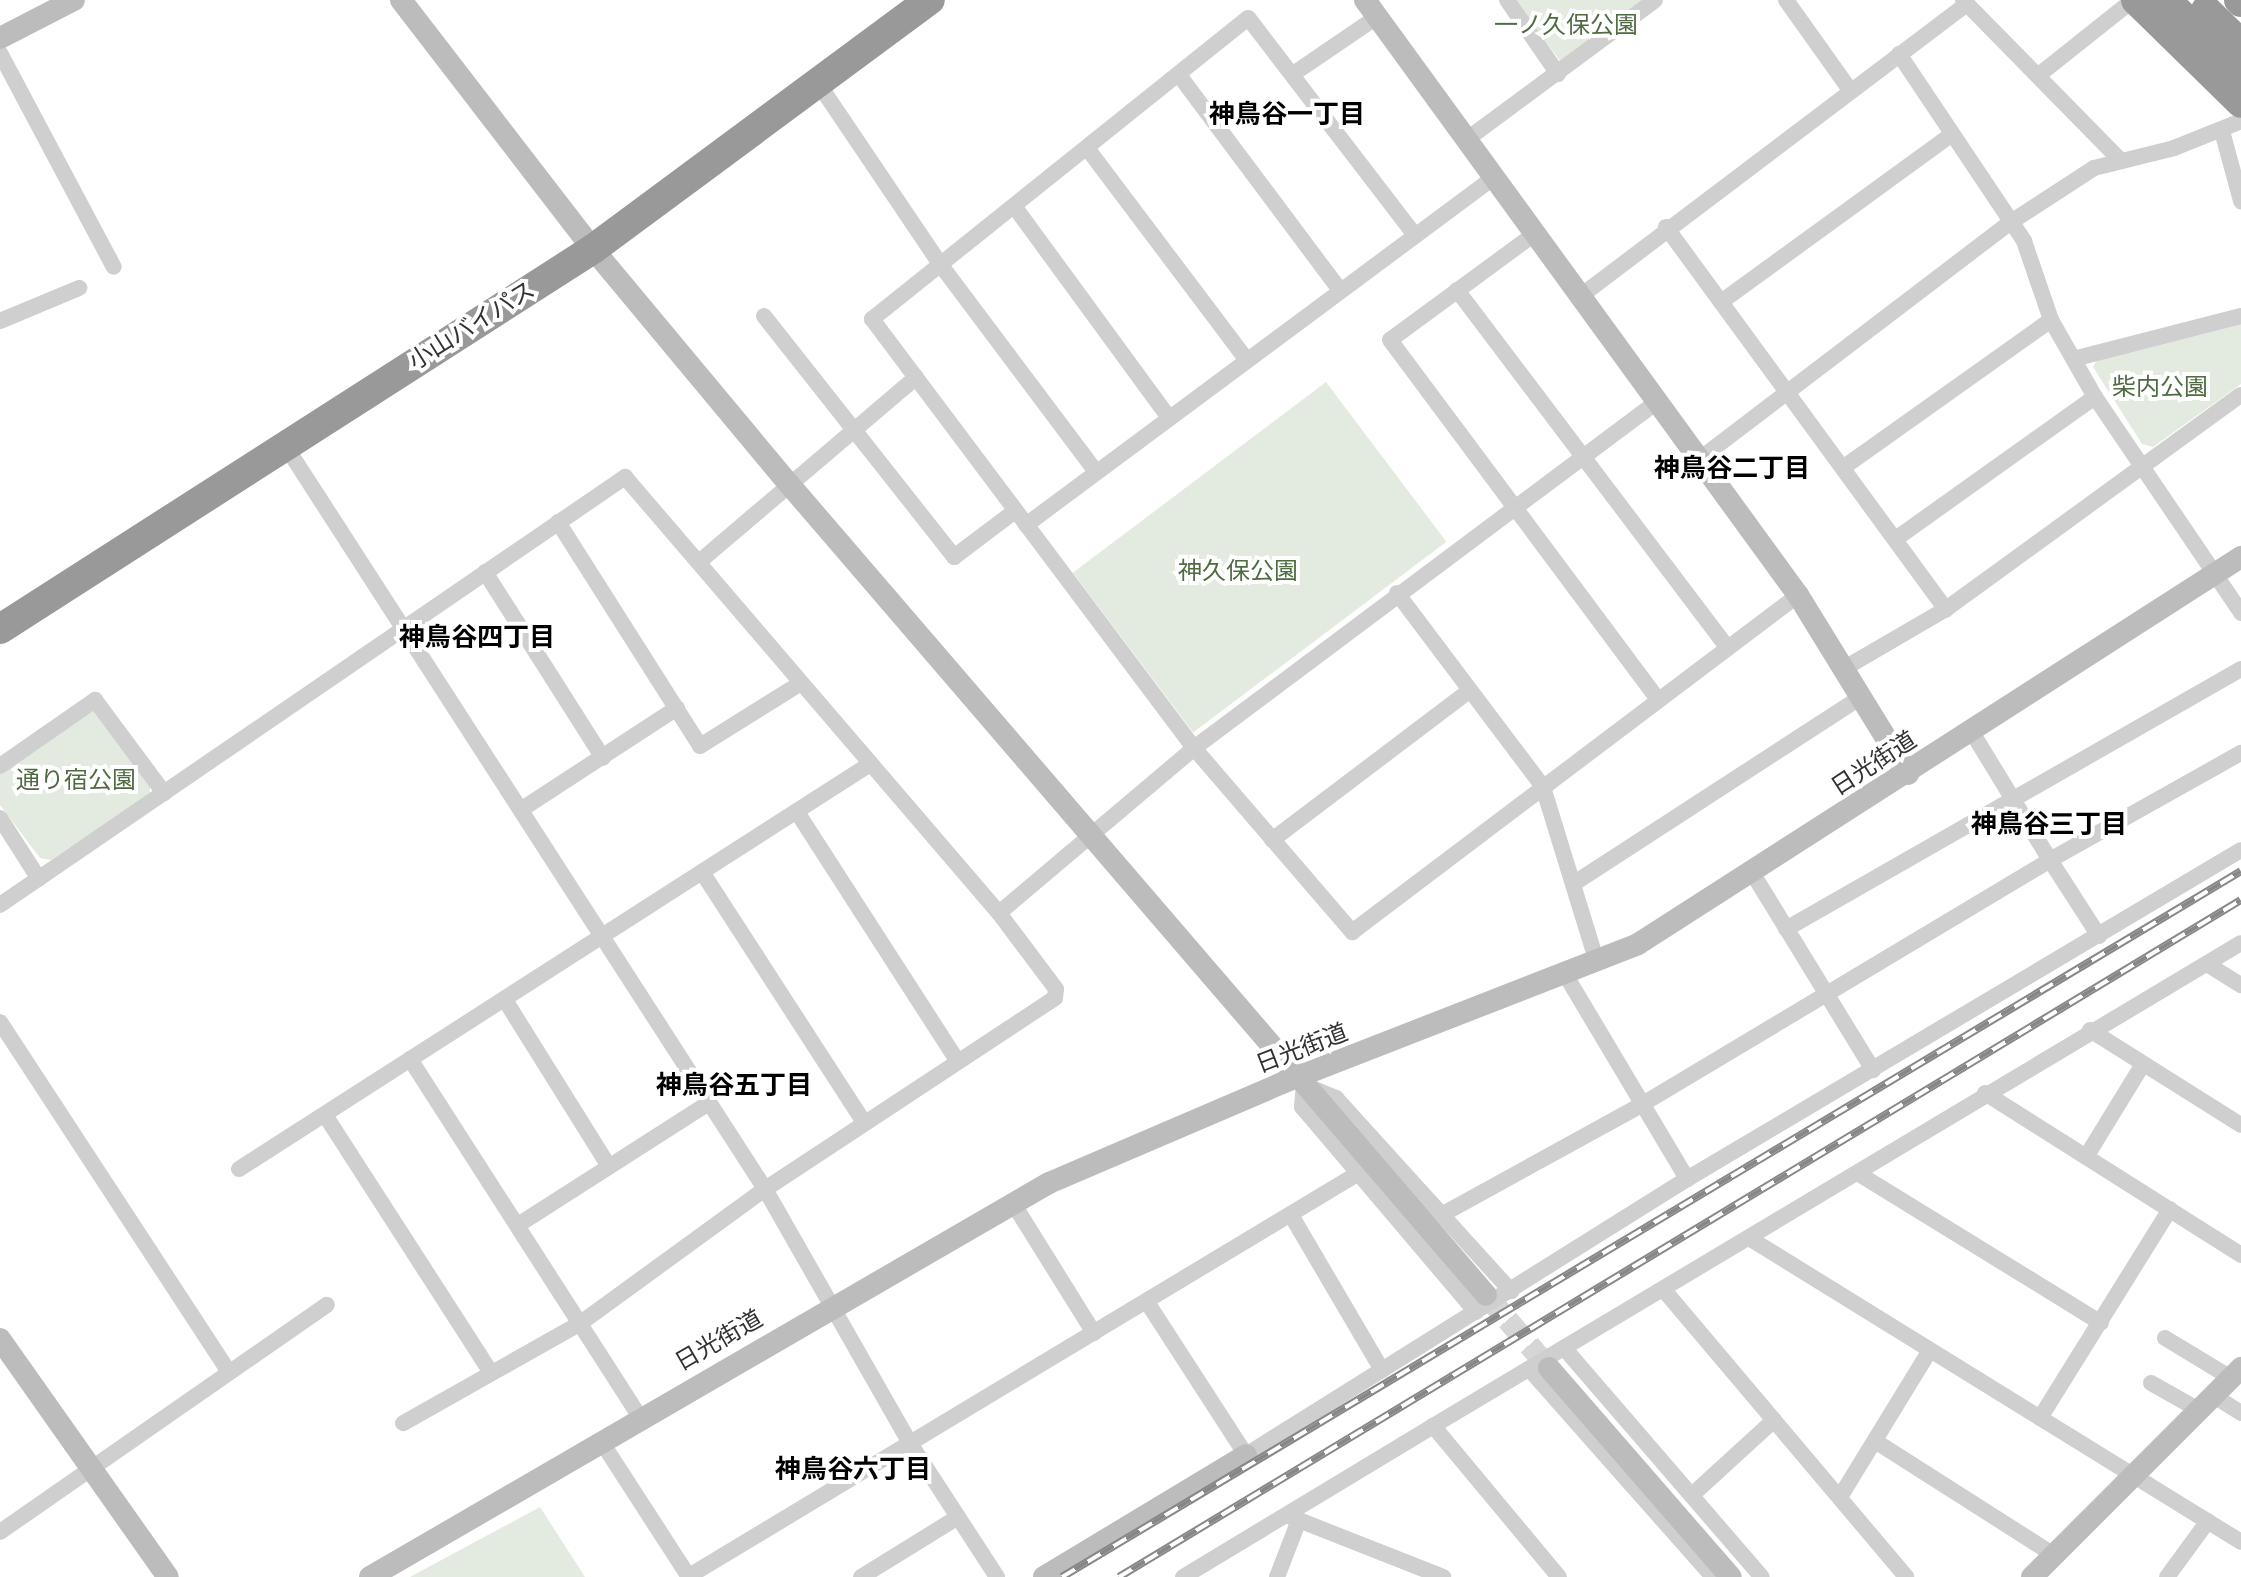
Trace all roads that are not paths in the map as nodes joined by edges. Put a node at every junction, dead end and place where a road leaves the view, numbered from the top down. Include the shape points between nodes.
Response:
1 (74, 0) edge
2 (401, 0) edge
3 (930, 0) edge
4 (1507, 0) edge
5 (1655, 0) edge
6 (1786, 0) edge
7 (2135, 0) edge
8 (2166, 0) edge
9 (2196, 0) edge
10 (1965, 2) edge
11 (1371, 8) edge
12 (0, 38) edge
13 (2241, 44) edge
14 (0, 53) edge
15 (1899, 54) junction
16 (2241, 73) edge
17 (1293, 74) junction
18 (1558, 74) junction
19 (2040, 74) junction
20 (1179, 75) junction
21 (818, 83) junction
22 (1850, 90) junction
23 (2241, 103) edge
24 (2241, 121) edge
25 (2222, 131) junction
26 (1952, 134) junction
27 (1466, 140) junction
28 (1087, 148) junction
29 (2120, 160) junction
30 (1493, 178) junction
31 (2241, 201) edge
32 (1014, 206) junction
33 (2011, 222) junction
34 (1666, 227) junction
35 (1414, 234) junction
36 (1533, 235) junction
37 (593, 249) junction
38 (940, 264) junction
39 (114, 267) dead end
40 (79, 288) dead end
41 (1340, 290) junction
42 (1457, 290) junction
43 (1578, 298) junction
44 (1721, 302) junction
45 (764, 316) dead end
46 (2241, 316) edge
47 (2051, 320) junction
48 (0, 321) edge
49 (2077, 358) junction
50 (1247, 360) junction
51 (916, 377) junction
52 (1785, 391) junction
53 (2241, 395) edge
54 (2095, 397) junction
55 (1654, 404) junction
56 (1169, 418) junction
57 (855, 429) junction
58 (285, 445) junction
59 (1580, 455) junction
60 (1697, 461) junction
61 (2143, 464) junction
62 (1844, 467) junction
63 (1096, 472) junction
64 (789, 484) junction
65 (1511, 509) junction
66 (1021, 518) junction
67 (558, 522) junction
68 (1897, 538) junction
69 (2241, 557) edge
70 (699, 562) junction
71 (485, 572) junction
72 (2214, 574) junction
73 (1397, 593) junction
74 (1798, 595) junction
75 (1946, 609) junction
76 (2241, 613) edge
77 (0, 629) edge
78 (403, 629) junction
79 (1728, 648) junction
80 (1843, 669) junction
81 (2241, 669) edge
82 (801, 683) junction
83 (1470, 690) junction
84 (1861, 697) junction
85 (1658, 700) junction
86 (677, 708) junction
87 (1972, 732) junction
88 (1194, 748) junction
89 (2241, 753) edge
90 (603, 758) junction
91 (870, 764) junction
92 (0, 766) edge
93 (1908, 774) junction
94 (1543, 787) junction
95 (164, 793) junction
96 (2016, 800) junction
97 (522, 809) junction
98 (797, 812) junction
99 (0, 818) edge
100 (1090, 835) junction
101 (1272, 840) junction
102 (2241, 850) edge
103 (2050, 860) junction
104 (702, 872) junction
105 (1753, 874) junction
106 (39, 879) junction
107 (1573, 884) junction
108 (0, 905) edge
109 (999, 913) junction
110 (1786, 929) junction
111 (603, 935) junction
112 (2099, 936) junction
113 (2241, 943) edge
114 (1597, 962) junction
115 (2207, 964) junction
116 (1565, 974) junction
117 (2241, 985) edge
118 (1827, 996) junction
119 (505, 1000) junction
120 (1, 1024) edge
121 (2090, 1030) junction
122 (410, 1059) junction
123 (957, 1060) junction
124 (2143, 1064) junction
125 (1873, 1070) junction
126 (1301, 1081) junction
127 (1985, 1093) junction
128 (707, 1104) junction
129 (1641, 1105) junction
130 (325, 1115) junction
131 (864, 1122) junction
132 (2241, 1125) edge
133 (2086, 1157) junction
134 (608, 1165) junction
135 (239, 1169) dead end
136 (1357, 1174) junction
137 (1859, 1174) junction
138 (1687, 1179) junction
139 (765, 1189) junction
140 (1013, 1203) junction
141 (2170, 1209) junction
142 (1443, 1214) junction
143 (1291, 1215) junction
144 (518, 1225) junction
145 (1749, 1238) junction
146 (2241, 1255) edge
147 (1663, 1289) junction
148 (1511, 1291) junction
149 (1147, 1302) junction
150 (1481, 1304) junction
151 (327, 1305) dead end
152 (830, 1306) junction
153 (2101, 1323) junction
154 (579, 1324) junction
155 (1094, 1333) junction
156 (2165, 1338) dead end
157 (0, 1339) edge
158 (1565, 1349) junction
159 (1930, 1350) junction
160 (1540, 1369) junction
161 (1382, 1370) junction
162 (229, 1372) junction
163 (491, 1373) junction
164 (2236, 1373) edge
165 (2151, 1383) dead end
166 (2207, 1403) junction
167 (2241, 1413) edge
168 (640, 1417) junction
169 (2040, 1418) junction
170 (1774, 1420) junction
171 (403, 1423) dead end
172 (1433, 1426) junction
173 (601, 1441) junction
174 (1875, 1441) junction
175 (910, 1443) junction
176 (1246, 1455) junction
177 (94, 1470) junction
178 (2133, 1476) junction
179 (1692, 1495) junction
180 (1840, 1497) junction
181 (958, 1517) junction
182 (1292, 1517) junction
183 (2208, 1521) junction
184 (0, 1532) edge
185 (2241, 1542) edge
186 (2054, 1555) junction
187 (689, 1576) edge
188 (1437, 1576) edge
189 (168, 1577) edge
190 (370, 1577) edge
191 (861, 1577) edge
192 (997, 1577) edge
193 (1044, 1577) edge
194 (1183, 1577) edge
195 (1277, 1577) edge
196 (1559, 1577) edge
197 (1713, 1577) edge
198 (1731, 1577) edge
199 (1762, 1577) edge
200 (1906, 1577) edge
201 (2032, 1577) edge
202 (2167, 1577) edge

1 - 12 street
2 - 37 street
3 - 21 highway, 小山バイパス
4 - 18 street
5 - 18 street
6 - 22 street
7 - 19 street
7 - 23 highway
8 - 16 highway
9 - 13 highway
10 - 15 street
10 - 19 street
11 - 17 street
11 - 27 street
14 - 39 street
15 - 22 street
15 - 26 street
17 - 20 street via 1248,18
17 - 35 street
18 - 27 street
19 - 29 street
20 - 28 street
20 - 41 street
21 - 37 highway, 小山バイパス
21 - 38 street
22 - 34 street
24 - 25 street
25 - 29 street
25 - 31 street
26 - 33 street
26 - 44 street
27 - 30 street
28 - 32 street
28 - 50 street
29 - 33 street via 2094,168
30 - 35 street
30 - 36 street
32 - 38 street
32 - 56 street
33 - 47 street via 2024,241
33 - 52 street
34 - 43 street
34 - 44 street
35 - 41 street
36 - 42 street
36 - 43 street
37 - 58 highway, 小山バイパス
37 - 64 street
38 - 51 street via 872,319
38 - 63 street
40 - 48 street
41 - 50 street
42 - 59 street
42 - 65 street via 1390,340
43 - 55 street
44 - 52 street
45 - 57 street
46 - 49 street
47 - 49 street
47 - 62 street
49 - 54 street
50 - 56 street
51 - 57 street
51 - 66 street
52 - 60 street
52 - 62 street
53 - 61 street
54 - 61 street
54 - 68 street
55 - 59 street
55 - 60 street
56 - 63 street
57 - 64 street
57 - 66 street via 954,557
58 - 77 highway, 小山バイパス
58 - 78 street
59 - 65 street
59 - 79 street
60 - 74 street
61 - 72 street
61 - 75 street
62 - 68 street
63 - 66 street
64 - 70 street
64 - 100 street
65 - 73 street
65 - 85 street
66 - 88 street
67 - 70 street via 625,477
67 - 71 street
67 - 86 street
68 - 75 street
69 - 72 street, 日光街道
70 - 82 street
71 - 78 street
71 - 90 street
72 - 76 street
72 - 87 street, 日光街道
73 - 83 street
73 - 88 street
74 - 79 street
74 - 80 street
75 - 80 street
78 - 95 street
78 - 97 street
79 - 85 street
80 - 84 street
81 - 96 street
82 - 86 street via 700,746
82 - 91 street
83 - 94 street
83 - 101 street
84 - 93 street
84 - 107 street
85 - 94 street
86 - 90 street
87 - 93 street, 日光街道
87 - 96 street
88 - 100 street
88 - 101 street
89 - 103 street
90 - 97 street
91 - 98 street
91 - 109 street
92 - 95 street via 95,700
93 - 105 street, 日光街道
94 - 101 street via 1352,932
94 - 107 street
95 - 106 street
96 - 103 street
96 - 110 street
97 - 111 street
98 - 104 street
98 - 123 street
99 - 106 street
100 - 109 street
100 - 126 street
102 - 112 street
103 - 112 street
103 - 118 street
104 - 111 street
104 - 131 street
105 - 110 street
105 - 114 street, 日光街道 via 1673,924
106 - 108 street
107 - 114 street
109 - 123 street via 1056,989 1055,998
110 - 118 street
111 - 119 street
111 - 128 street
112 - 125 street
113 - 115 street
114 - 116 street, 日光街道
115 - 117 street
115 - 121 street
116 - 126 street, 日光街道
116 - 129 street
118 - 125 street
118 - 129 street
119 - 122 street
119 - 134 street
120 - 162 street
121 - 124 street
121 - 127 street
122 - 130 street
122 - 144 street
123 - 131 street
124 - 132 street
124 - 133 street
125 - 138 street
126 - 136 street via 1302,1107
126 - 140 street, 日光街道 via 1090,1164
126 - 142 street via 1336,1098
126 - 150 street
127 - 133 street
127 - 137 street
128 - 134 street
128 - 139 street
129 - 138 street
129 - 142 street
130 - 135 street
130 - 163 street
131 - 139 street
133 - 141 street
134 - 144 street
136 - 143 street
136 - 150 street
137 - 145 street
137 - 153 street
138 - 148 street
139 - 152 street
139 - 154 street
140 - 152 street, 日光街道
140 - 155 street
141 - 146 street
141 - 153 street
142 - 148 street
143 - 149 street
143 - 161 street
144 - 154 street
145 - 147 street
145 - 159 street
147 - 158 street
147 - 170 street
148 - 150 street
149 - 155 street
149 - 176 street
150 - 161 street
151 - 162 street
152 - 168 street, 日光街道
152 - 175 street
153 - 169 street
154 - 163 street
154 - 168 street
155 - 175 street
156 - 164 street
157 - 177 street
158 - 160 street
158 - 179 street
159 - 169 street
159 - 174 street
160 - 172 street
160 - 197 street
160 - 198 street
161 - 176 street
162 - 177 street
163 - 171 street
164 - 166 street
165 - 166 street
166 - 167 street
166 - 178 street
168 - 173 street, 日光街道
169 - 178 street
170 - 179 street
170 - 180 street
172 - 182 street
172 - 196 street
173 - 187 street
173 - 190 street, 日光街道
174 - 180 street
174 - 186 street
175 - 181 street
175 - 187 street
176 - 193 street
177 - 184 street
177 - 189 street
178 - 183 street
178 - 186 street
179 - 199 street
180 - 200 street
181 - 191 street
181 - 192 street
182 - 188 street
182 - 194 street
182 - 195 street
183 - 185 street
183 - 202 street
186 - 201 street

